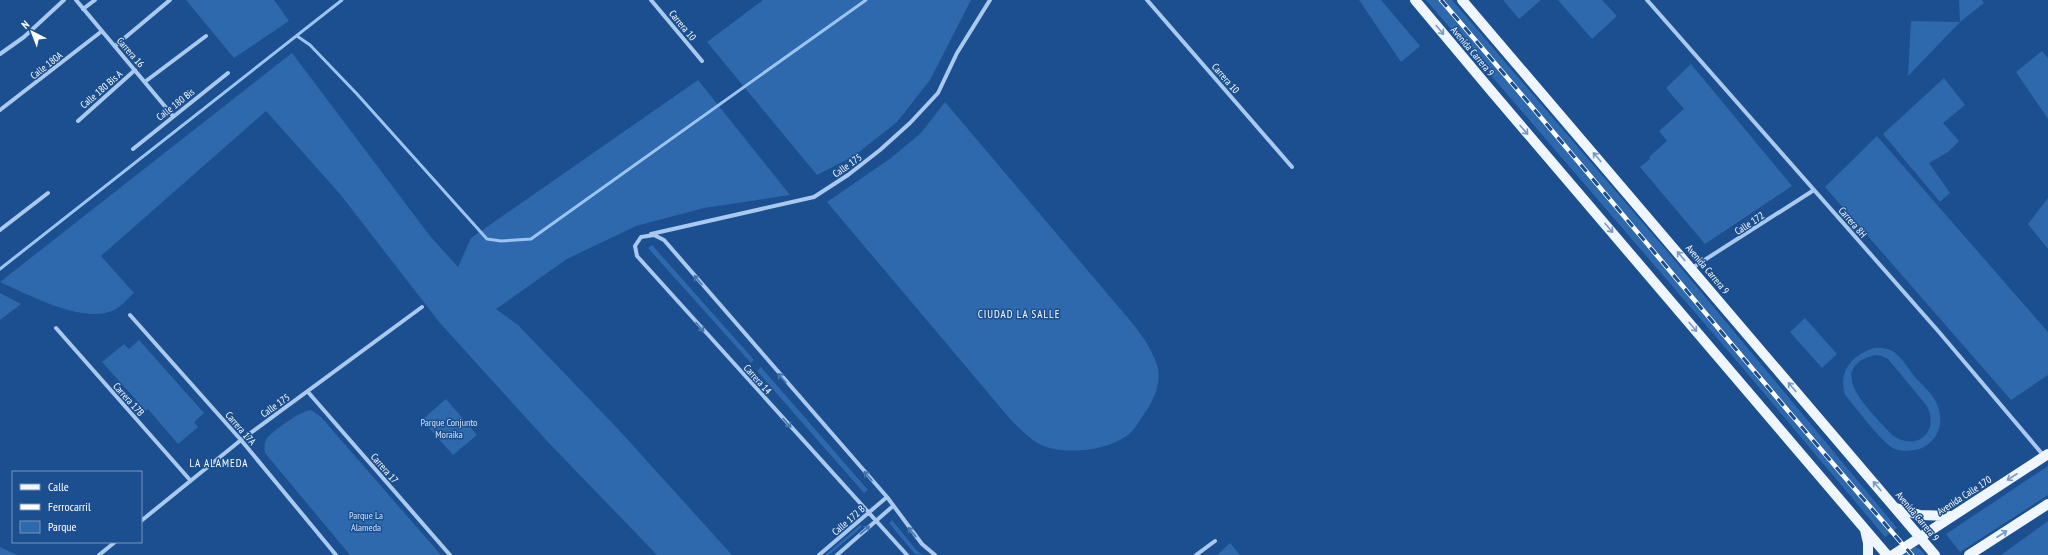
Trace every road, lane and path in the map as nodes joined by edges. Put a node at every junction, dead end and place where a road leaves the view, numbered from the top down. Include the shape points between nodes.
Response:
1 (64, 0) edge
2 (76, 0) edge
3 (95, 0) edge
4 (170, 0) edge
5 (651, 0) edge
6 (990, 0) edge
7 (1147, 0) edge
8 (1415, 0) edge
9 (1462, 0) edge
10 (1647, 0) edge
11 (83, 9) junction
12 (102, 31) junction
13 (206, 36) dead end
14 (115, 46) junction
15 (0, 54) edge
16 (702, 61) dead end
17 (135, 70) junction
18 (228, 73) dead end
19 (146, 81) junction
20 (0, 110) edge
21 (173, 116) junction
22 (78, 121) dead end
23 (133, 149) dead end
24 (1292, 166) dead end
25 (1814, 190) junction
26 (48, 192) dead end
27 (0, 230) edge
28 (641, 236) junction
29 (1692, 269) junction
30 (422, 307) dead end
31 (130, 315) dead end
32 (56, 328) dead end
33 (308, 392) junction
34 (241, 440) junction
35 (2046, 455) edge
36 (190, 480) junction
37 (887, 497) junction
38 (2048, 504) edge
39 (893, 506) junction
40 (1895, 508) junction
41 (868, 513) junction
42 (1953, 516) junction
43 (142, 520) edge
44 (875, 521) junction
45 (1864, 528) junction
46 (1920, 537) junction
47 (1215, 541) dead end
48 (114, 543) edge
49 (99, 555) edge
50 (336, 555) edge
51 (450, 555) edge
52 (819, 555) edge
53 (837, 555) edge
54 (907, 555) edge
55 (935, 555) edge
56 (1196, 555) edge
57 (1868, 555) edge
58 (1887, 555) edge
59 (1893, 555) edge
60 (1935, 555) edge
61 (1969, 555) edge

1 - 15 street via 24,37
2 - 11 street, Carrera 16
3 - 11 street
4 - 14 street
5 - 16 street, Carrera 10
6 - 28 street, Calle 175 via 957,53 938,93 910,123 848,175 814,197
7 - 24 street, Carrera 10
8 -> 45 main road, Avenida Carrera 9
29 -> 9 main road, Avenida Carrera 9
10 - 25 street, Carrera 8H
11 - 12 street, Carrera 16
12 - 14 street, Carrera 16
12 - 20 street, Calle 180A
13 - 19 street
14 - 17 street, Carrera 16
17 - 19 street, Carrera 16
17 - 22 street, Calle 180 Bis A
18 - 21 street, Calle 180 Bis
19 - 21 street, Carrera 16
21 - 23 street, Calle 180 Bis
25 - 29 street, Calle 172
25 - 35 street, Carrera 8H
26 - 27 street
37 -> 28 street via 664,240 654,235
28 -> 41 street, Carrera 14 via 635,246 637,256
40 -> 29 main road, Avenida Carrera 9
30 - 33 street, Calle 175
31 - 34 street, Carrera 17A
32 - 36 street, Carrera 17B
33 - 34 street, Calle 175
33 - 51 street, Carrera 17
34 - 36 street, Calle 175
34 - 50 street, Carrera 17A
35 -> 42 main road, Avenida Calle 170
36 - 43 street, Calle 175
37 - 39 street
37 - 41 street, Calle 172 B
61 -> 38 main road
39 - 44 street, Calle 172 B
55 -> 39 street via 922,544
40 - 42 main road via 1920,515
40 - 46 main road, Avenida Carrera 9
41 - 44 street, Carrera 14
41 - 52 street, Calle 172 B
42 - 46 main road, Avenida Calle 170
53 -> 44 street, Calle 172 B
44 - 54 street, Carrera 14
45 - 57 main road
45 - 58 main road, Avenida Carrera 9
46 - 59 main road, Avenida Calle 170
46 - 60 main road, Avenida Carrera 9
47 - 56 street
48 - 49 street

